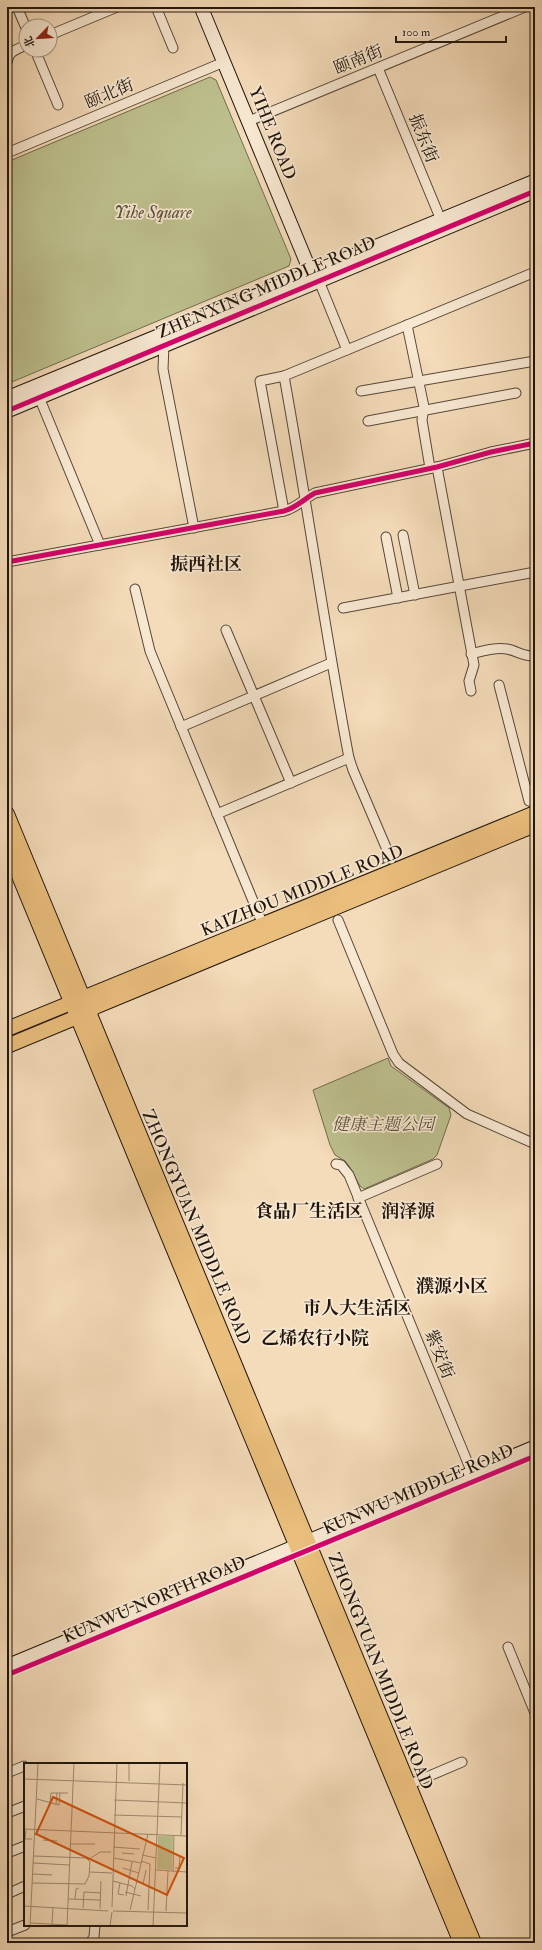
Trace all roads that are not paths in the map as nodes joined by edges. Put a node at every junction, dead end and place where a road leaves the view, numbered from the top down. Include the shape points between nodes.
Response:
1 (17, 7) edge
2 (117, 7) edge
3 (156, 7) edge
4 (201, 7) edge
5 (525, 7) edge
6 (22, 18) edge
7 (58, 32) edge
8 (18, 48) edge
9 (173, 48) dead end
10 (38, 58) edge
11 (224, 62) junction
12 (7, 63) edge
13 (378, 68) junction
14 (58, 105) dead end
15 (248, 121) junction
16 (7, 153) edge
17 (535, 181) edge
18 (535, 190) edge
19 (441, 220) junction
20 (535, 272) edge
21 (315, 277) junction
22 (407, 325) junction
23 (164, 345) junction
24 (347, 350) junction
25 (535, 361) edge
26 (284, 376) junction
27 (419, 381) junction
28 (361, 391) dead end
29 (516, 393) dead end
30 (39, 397) junction
31 (7, 398) edge
32 (7, 411) edge
33 (424, 411) junction
34 (368, 422) dead end
35 (535, 443) edge
36 (434, 468) junction
37 (306, 498) junction
38 (284, 511) junction
39 (194, 528) junction
40 (403, 535) dead end
41 (386, 537) dead end
42 (100, 544) junction
43 (7, 562) edge
44 (535, 572) edge
45 (459, 587) junction
46 (135, 589) dead end
47 (415, 595) junction
48 (398, 598) junction
49 (343, 608) dead end
50 (226, 630) dead end
51 (472, 654) junction
52 (535, 656) edge
53 (332, 663) junction
54 (499, 685) dead end
55 (471, 691) dead end
56 (254, 697) junction
57 (181, 727) junction
58 (349, 758) junction
59 (291, 783) junction
60 (532, 807) edge
61 (7, 814) edge
62 (217, 814) junction
63 (535, 825) edge
64 (7, 848) edge
65 (391, 859) dead end
66 (338, 920) dead end
67 (263, 925) junction
68 (77, 1000) junction
69 (82, 1014) junction
70 (7, 1029) edge
71 (7, 1046) edge
72 (535, 1144) edge
73 (336, 1164) dead end
74 (437, 1164) dead end
75 (358, 1198) junction
76 (535, 1446) edge
77 (535, 1456) edge
78 (472, 1473) junction
79 (304, 1547) junction
80 (508, 1647) dead end
81 (7, 1666) edge
82 (7, 1675) edge
83 (535, 1713) edge
84 (462, 1762) dead end
85 (24, 1766) dead end
86 (7, 1773) edge
87 (408, 1785) junction
88 (24, 1806) edge
89 (7, 1813) edge
90 (24, 1846) edge
91 (7, 1853) edge
92 (24, 1886) edge
93 (7, 1894) edge
94 (24, 1924) edge
95 (95, 1926) edge
96 (7, 1932) edge
97 (90, 1943) edge
98 (461, 1943) edge
99 (474, 1943) edge

1 - 6 street
2 - 7 street
3 - 9 street
4 - 11 street, YIHE ROAD
5 - 13 street, 颐南街
8 - 12 street via 10,52
10 - 14 street
11 - 15 street, YIHE ROAD
11 - 16 street, 颐北街
13 - 15 street, 颐南街
13 - 19 street, 振东街
15 - 21 street, YIHE ROAD
17 - 19 street, ZHENXING MIDDLE ROAD
18 - 21 street, ZHENXING MIDDLE ROAD
19 - 21 street, ZHENXING MIDDLE ROAD
20 - 22 street
21 - 23 street, ZHENXING MIDDLE ROAD
21 - 24 street
21 - 31 street, ZHENXING MIDDLE ROAD
22 - 24 street
22 - 27 street
23 - 30 street, ZHENXING MIDDLE ROAD
23 - 39 street via 164,369
24 - 26 street
25 - 27 street
26 - 37 street
26 - 38 street via 260,381
27 - 28 street
27 - 33 street
29 - 33 street
30 - 32 street, ZHENXING MIDDLE ROAD
30 - 42 street
33 - 34 street
33 - 36 street via 422,420
35 - 36 street
36 - 37 street
36 - 45 street
37 - 38 street via 292,509
37 - 53 street
38 - 39 street
39 - 42 street
40 - 47 street
41 - 48 street
42 - 43 street
44 - 45 street
45 - 47 street
45 - 51 street
46 - 57 street via 150,651
47 - 48 street
48 - 49 street
50 - 56 street
51 - 52 street via 496,648 525,656
51 - 55 street via 474,665 469,682
53 - 56 street
53 - 58 street
54 - 60 street
56 - 57 street
56 - 59 street
57 - 62 street
58 - 59 street
58 - 65 street
59 - 62 street
60 - 67 main road, KAIZHOU MIDDLE ROAD
61 - 68 main road, ZHONGYUAN MIDDLE ROAD
62 - 67 street
63 - 69 main road, KAIZHOU MIDDLE ROAD
64 - 68 main road, ZHONGYUAN MIDDLE ROAD
66 - 72 street via 399,1063 466,1114
67 - 68 main road, KAIZHOU MIDDLE ROAD
68 - 69 main road, ZHONGYUAN MIDDLE ROAD
68 - 70 main road, KAIZHOU MIDDLE ROAD
69 - 71 main road, KAIZHOU MIDDLE ROAD
69 - 79 main road, ZHONGYUAN MIDDLE ROAD
73 - 75 street, 紫安街 via 349,1175
74 - 75 street
75 - 78 street, 紫安街
76 - 78 street, KUNWU MIDDLE ROAD
77 - 79 street, KUNWU MIDDLE ROAD
78 - 79 street, KUNWU MIDDLE ROAD
79 - 81 street, KUNWU NORTH ROAD
79 - 82 street, KUNWU NORTH ROAD
79 - 87 main road, ZHONGYUAN MIDDLE ROAD
79 - 98 main road, ZHONGYUAN MIDDLE ROAD
80 - 83 street
84 - 87 street
85 - 86 street
87 - 99 main road, ZHONGYUAN MIDDLE ROAD
88 - 89 street
90 - 91 street
92 - 93 street
94 - 96 street
95 - 97 street via 94,1937

